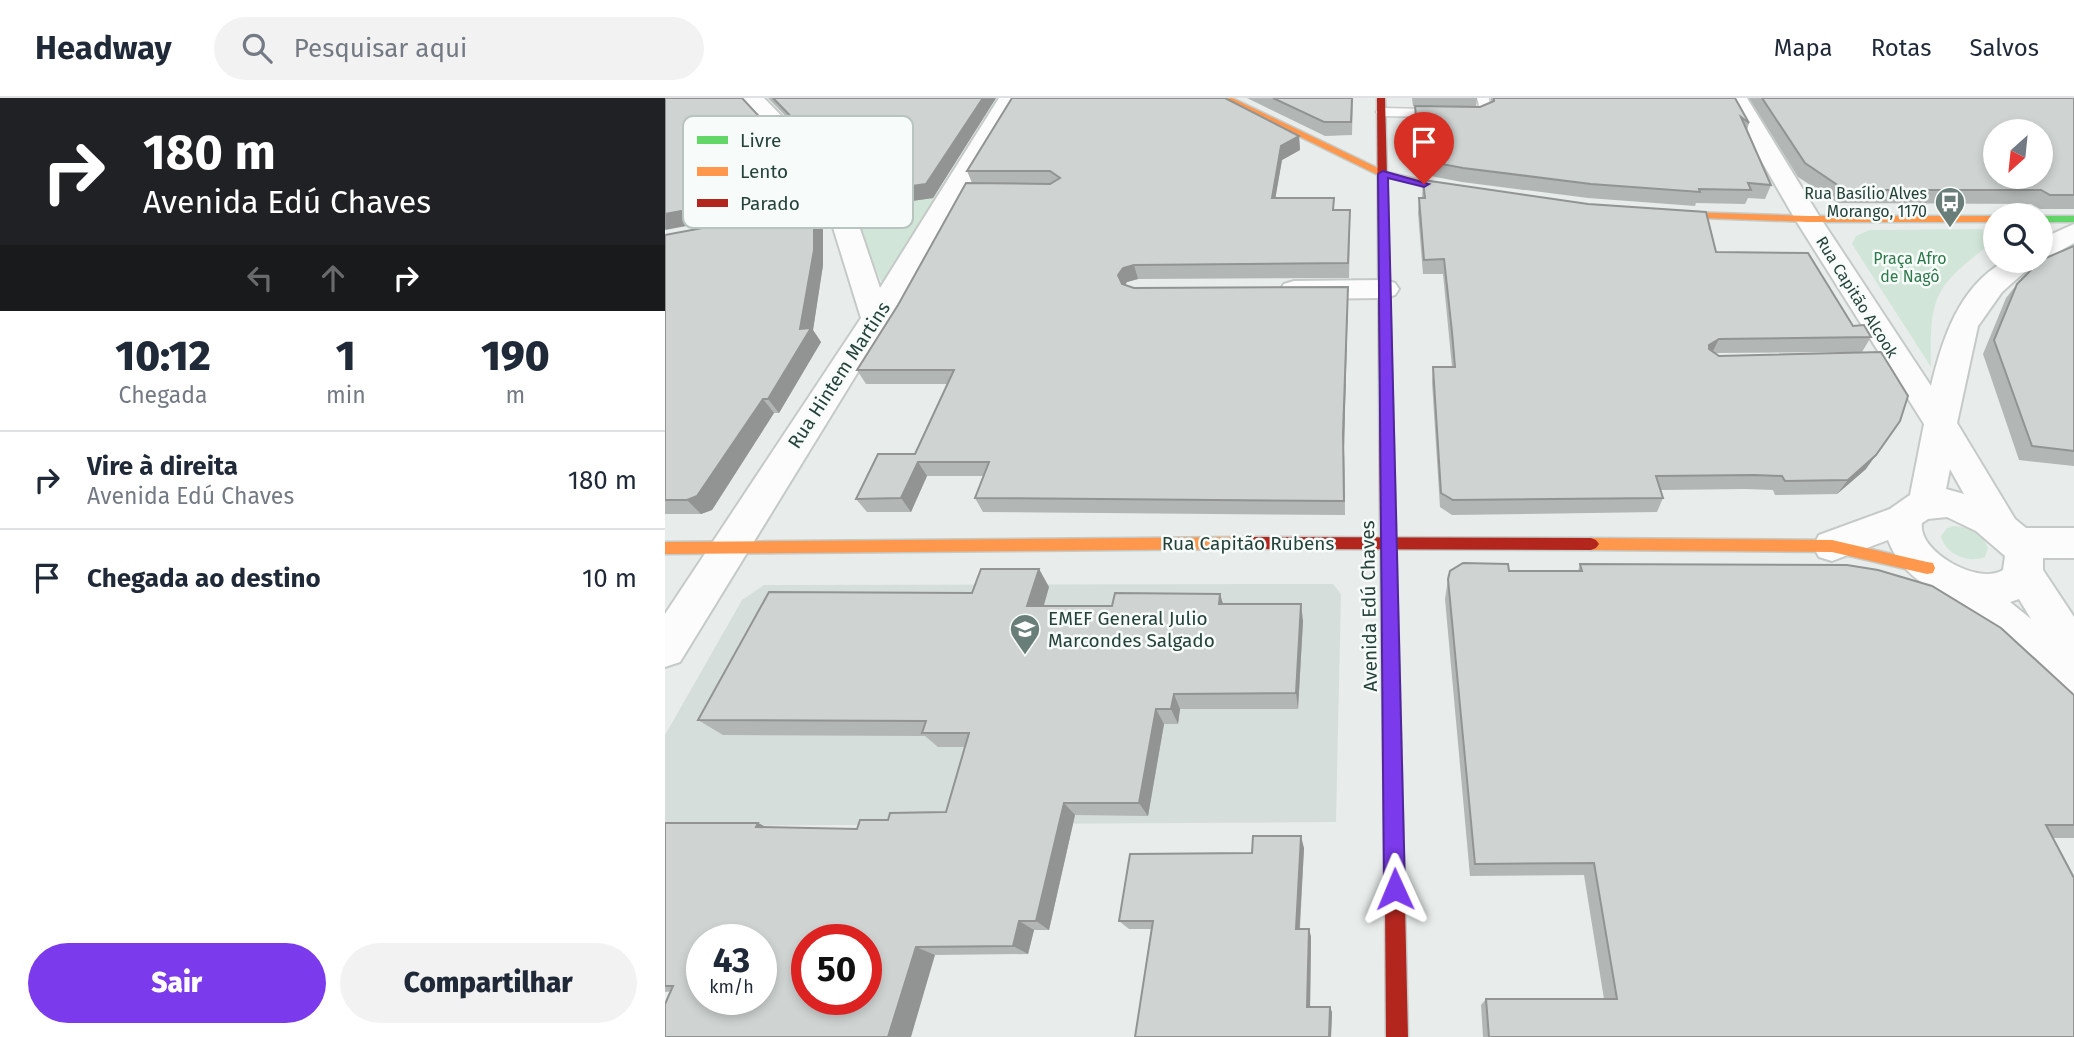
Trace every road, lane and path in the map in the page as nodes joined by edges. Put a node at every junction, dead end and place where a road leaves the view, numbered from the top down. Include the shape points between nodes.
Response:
1 (751, 98) edge
2 (1010, 98) edge
3 (1225, 98) edge
4 (1483, 98) edge
5 (1737, 98) edge
6 (1381, 105) edge
7 (769, 116) edge
8 (1383, 174) junction
9 (1483, 195) edge
10 (1635, 213) edge
11 (1808, 219) junction
12 (1983, 219) edge
13 (2053, 219) edge
14 (2074, 219) edge
15 (836, 228) edge
16 (2074, 232) edge
17 (2053, 243) edge
18 (2009, 273) edge
19 (1385, 289) junction
20 (1262, 290) edge
21 (876, 318) junction
22 (1941, 424) junction
23 (1915, 512) junction
24 (1389, 542) junction
25 (2074, 543) edge
26 (1832, 546) junction
27 (728, 547) junction
28 (2013, 547) junction
29 (665, 548) edge
30 (1927, 569) junction
31 (1963, 587) junction
32 (665, 649) edge
33 (2074, 652) edge
34 (2074, 678) edge
35 (1397, 1037) edge

1 - 7 street
2 - 21 street, Rua Hintem Martins via 960,191
3 - 8 street
4 - 6 lane via 1486,110 1478,114
5 - 11 street, Rua Capitão Alcook
6 - 8 street, Avenida Edú Chaves
8 - 9 street
8 - 19 street, Avenida Edú Chaves
10 - 11 street
11 - 12 street
11 - 22 street, Rua Capitão Alcook via 1889,359
13 - 14 street
15 - 21 street
16 - 17 street
18 - 22 street via 1985,294 1963,326
19 - 20 street
19 - 24 street, Avenida Edú Chaves
21 - 27 street, Rua Hintem Martins
22 - 23 street
22 - 28 street, Rua Capitão Alcook
23 - 26 street, Rua Capitão Rubens
23 - 28 street via 1959,506 1987,517
23 - 30 street via 1902,530 1905,543
24 - 26 street, Rua Capitão Rubens
24 - 27 street, Rua Capitão Rubens
24 - 35 street, Avenida Edú Chaves
25 - 28 street
26 - 30 street, Rua Capitão Rubens
27 - 29 street, Rua Capitão Rubens
27 - 32 street, Rua Hintem Martins
28 - 31 street via 2016,582 2002,589
28 - 33 street, Rua Capitão Alcook
30 - 31 street
31 - 34 street

